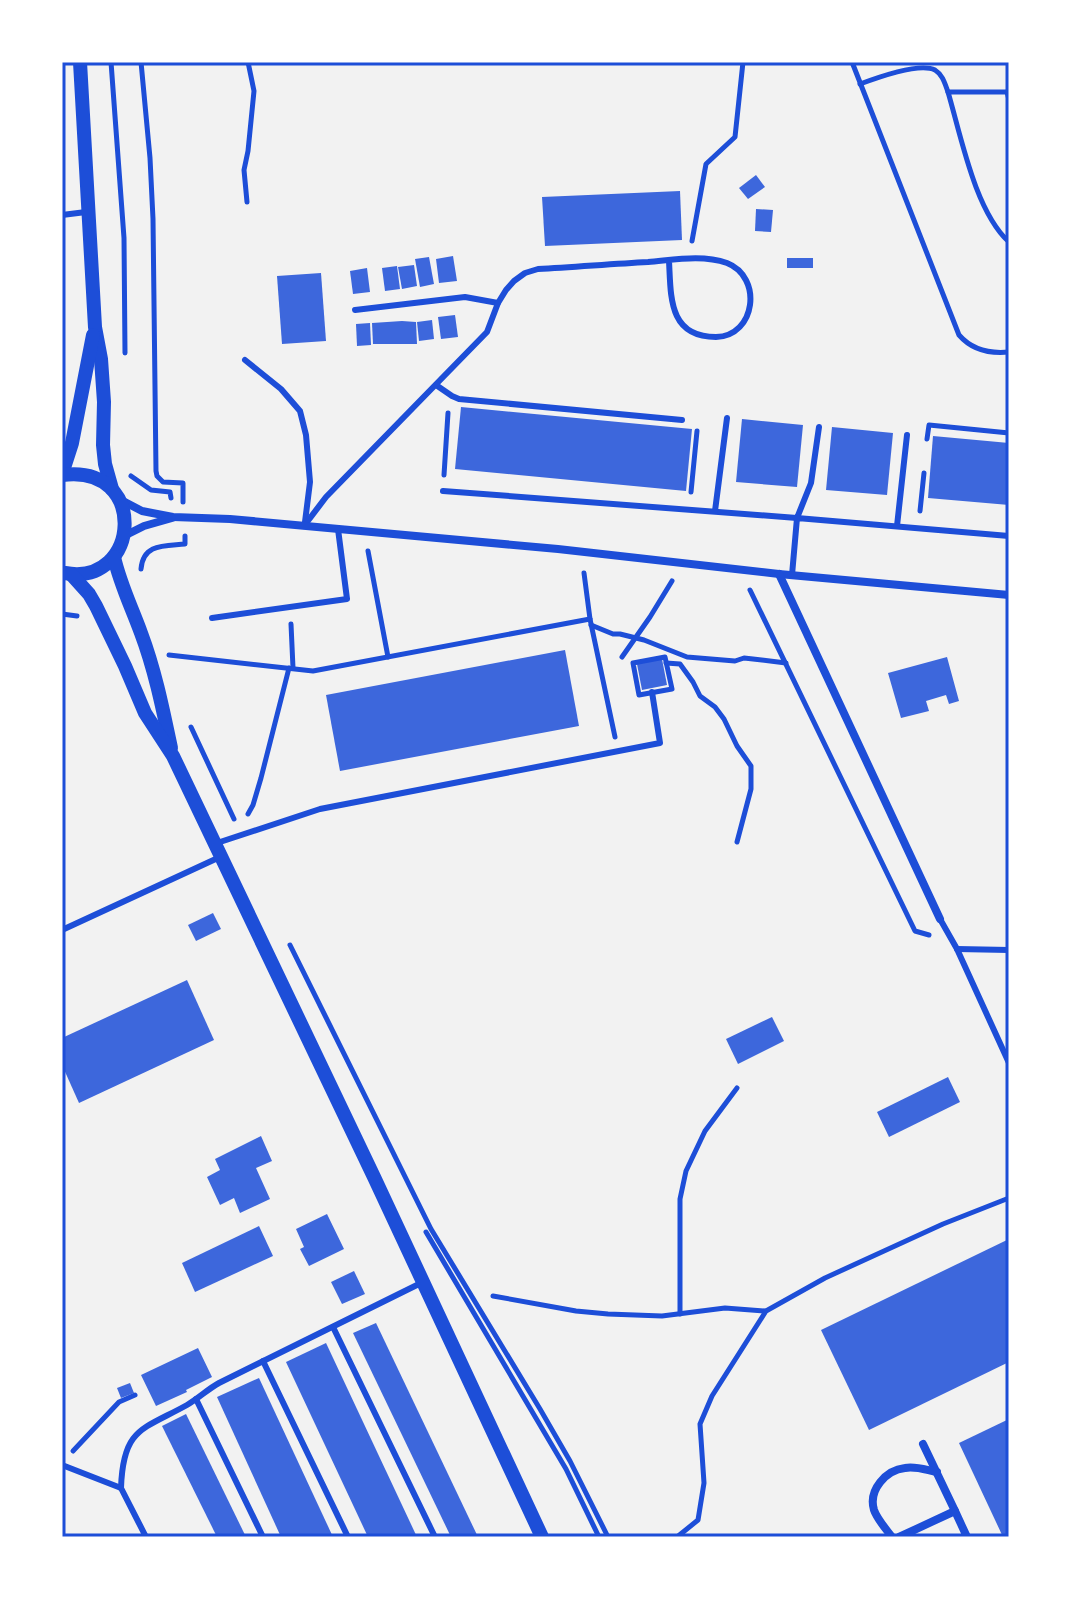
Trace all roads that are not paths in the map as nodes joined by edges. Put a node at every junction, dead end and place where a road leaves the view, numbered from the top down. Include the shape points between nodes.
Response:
1 (80, 62) edge
2 (89, 211) junction
3 (62, 215) edge
4 (669, 261) junction
5 (498, 303) junction
6 (355, 310) dead end
7 (95, 327) junction
8 (245, 360) dead end
9 (436, 385) junction
10 (727, 418) dead end
11 (682, 420) dead end
12 (819, 427) dead end
13 (907, 435) dead end
14 (62, 474) edge
15 (443, 491) dead end
16 (116, 494) junction
17 (715, 511) junction
18 (173, 517) junction
19 (797, 518) junction
20 (304, 526) junction
21 (897, 526) junction
22 (338, 529) junction
23 (124, 536) junction
24 (1009, 536) edge
25 (114, 557) junction
26 (66, 573) edge
27 (779, 574) junction
28 (792, 575) junction
29 (1009, 595) edge
30 (212, 618) dead end
31 (652, 692) dead end
32 (173, 756) junction
33 (217, 850) junction
34 (940, 919) joint
35 (62, 930) edge
36 (957, 949) junction
37 (1009, 950) edge
38 (1009, 1063) edge
39 (423, 1282) junction
40 (333, 1327) junction
41 (263, 1361) junction
42 (196, 1399) junction
43 (923, 1444) dead end
44 (62, 1464) edge
45 (937, 1472) junction
46 (121, 1488) junction
47 (955, 1511) junction
48 (146, 1537) edge
49 (263, 1537) edge
50 (348, 1537) edge
51 (435, 1537) edge
52 (542, 1537) edge
53 (892, 1537) edge
54 (899, 1537) edge
55 (967, 1537) edge

1 - 2 street
2 - 3 lane
2 - 7 street
4 - 4 lane via 692,258 736,269 750,290 751,307 741,326 728,336 713,337 695,334 679,323
4 - 5 lane via 538,269 514,281
5 - 6 lane via 465,297
5 - 9 lane via 487,332
7 - 14 street
7 - 16 street via 105,464
8 - 20 lane via 300,411 310,482
9 - 11 lane via 459,399
9 - 20 lane
10 - 17 lane
12 - 19 lane via 811,483
13 - 21 lane
14 - 16 street via 89,475
15 - 17 lane
16 - 18 street via 142,511
16 - 23 street via 125,512
17 - 19 lane
18 - 20 street
18 - 23 street
19 - 21 lane
19 - 28 lane
20 - 22 street
21 - 24 lane
22 - 27 street
22 - 30 lane via 347,599
23 - 25 street
25 - 26 street via 94,571
25 - 32 street via 142,636
26 - 32 street via 89,594 145,713
27 - 28 street
27 - 34 street
28 - 29 street
31 - 33 lane via 660,743 320,809
32 - 33 street
33 - 35 lane
33 - 39 street
34 - 36 lane
36 - 37 lane
36 - 38 lane
39 - 40 lane
39 - 52 street
40 - 41 lane
40 - 51 lane
41 - 42 lane
41 - 50 lane
42 - 46 lane via 136,1434 124,1458
42 - 49 lane
43 - 45 street
44 - 46 lane
45 - 47 street
45 - 53 street via 899,1468 877,1486 874,1512
46 - 48 lane
47 - 54 street
47 - 55 street

